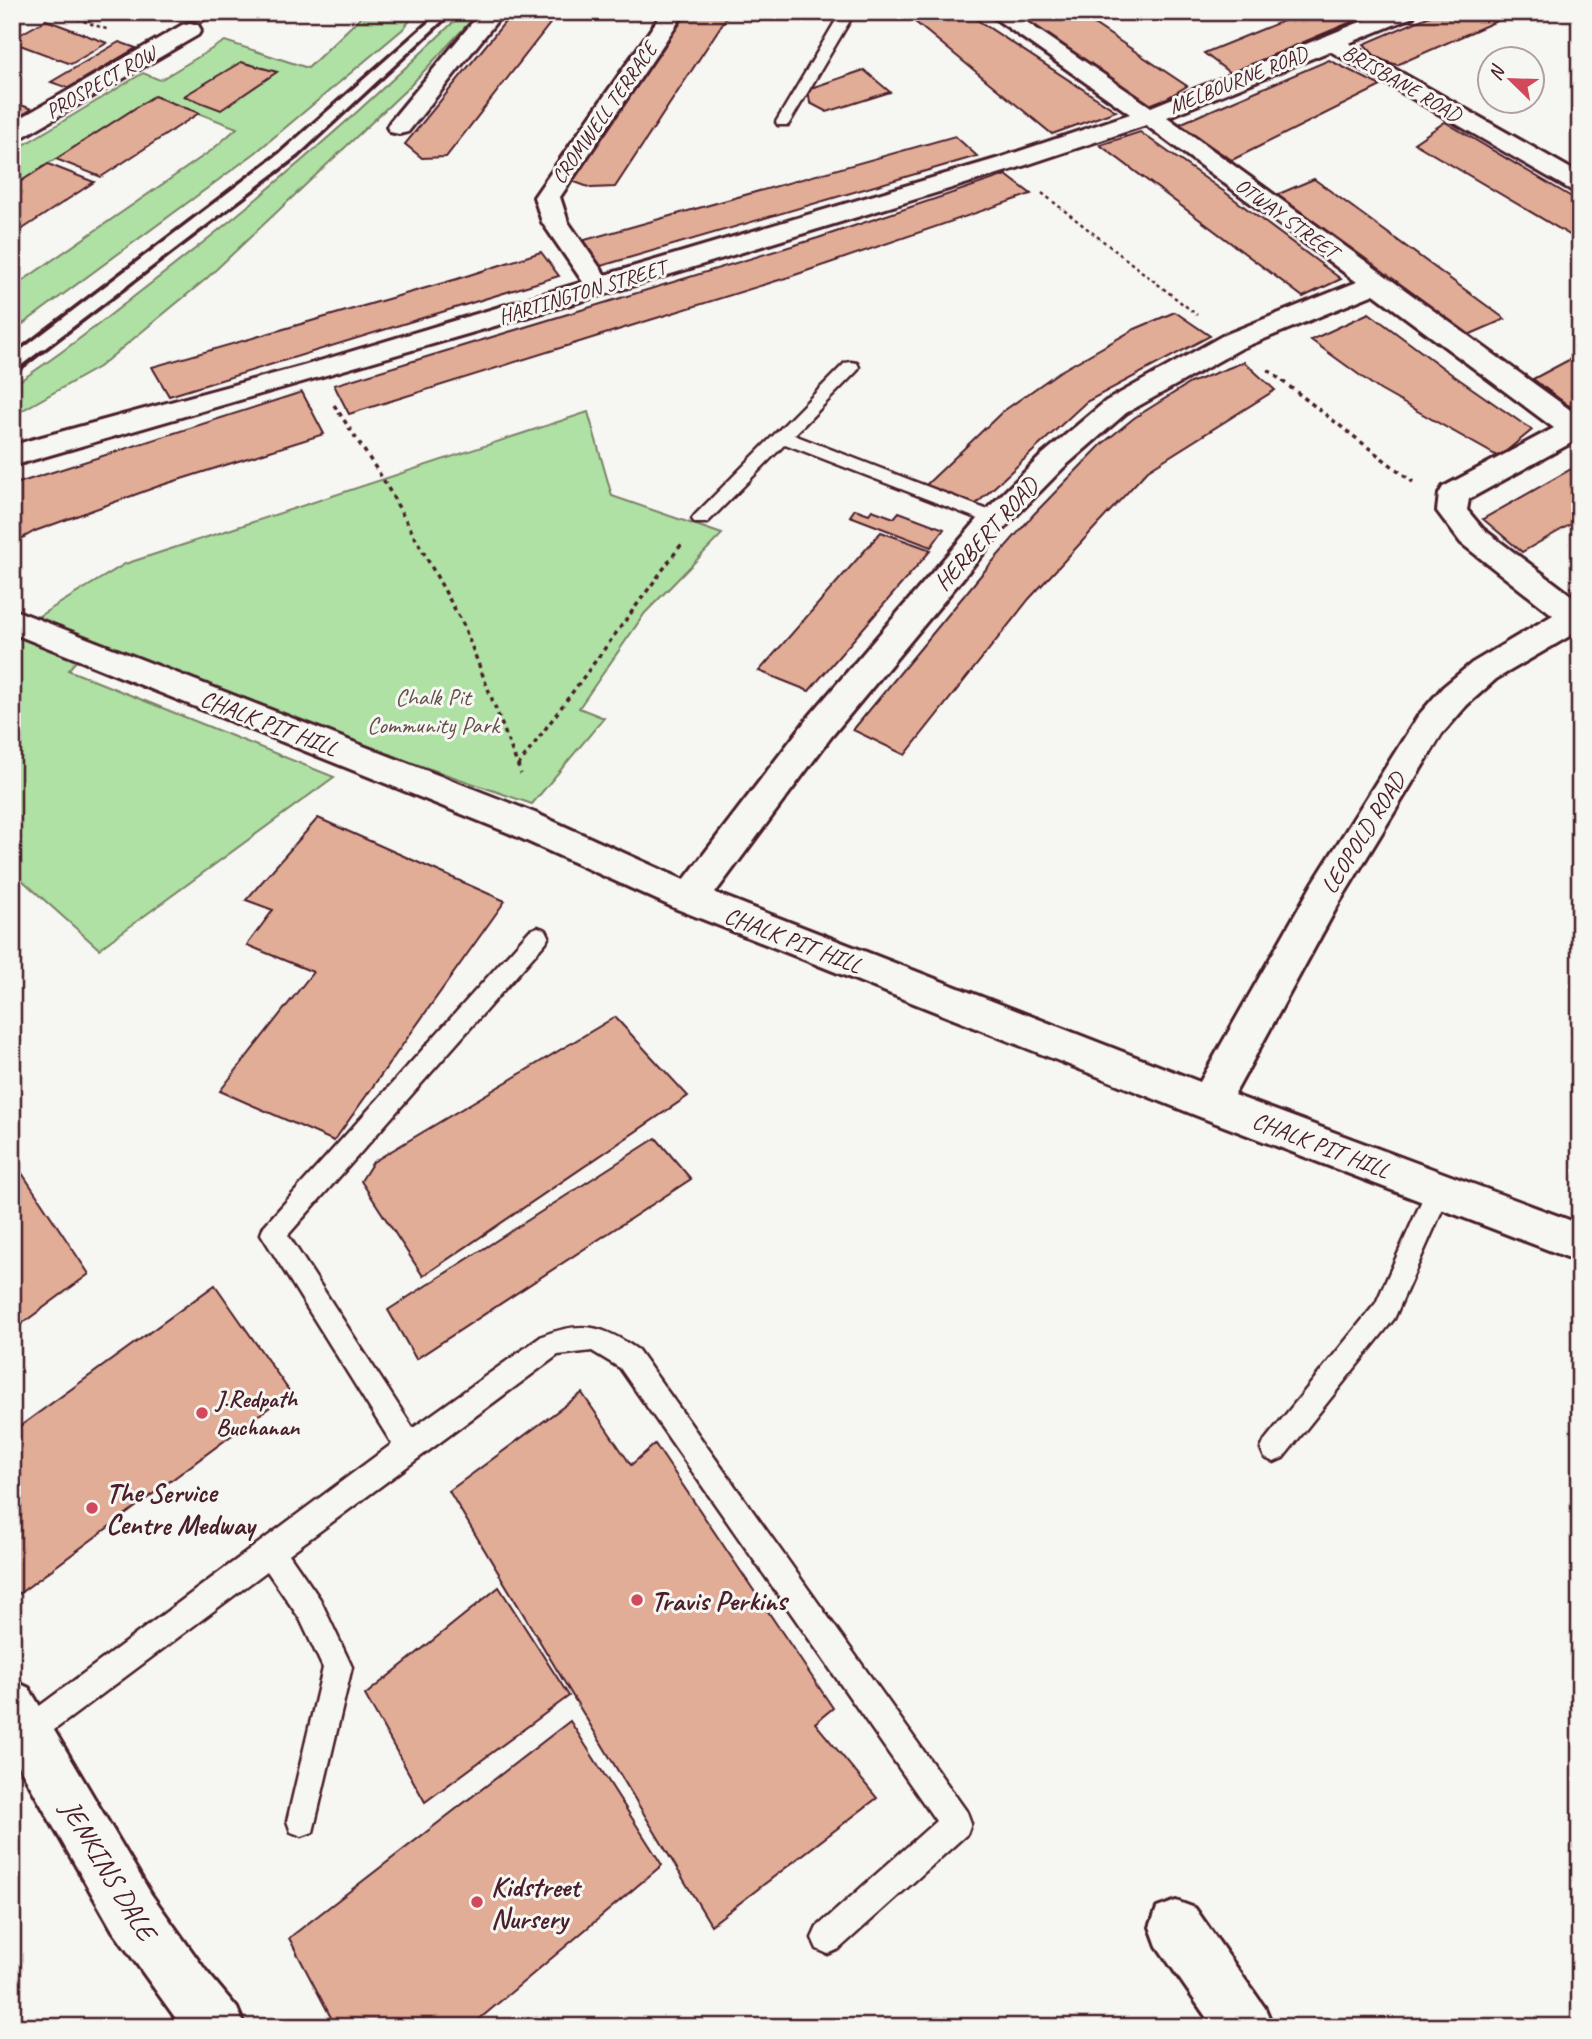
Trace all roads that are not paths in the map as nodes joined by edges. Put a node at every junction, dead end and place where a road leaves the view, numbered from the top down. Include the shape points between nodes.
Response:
1 (493, 12) edge
2 (674, 12) edge
3 (848, 12) edge
4 (998, 12) edge
5 (1405, 12) edge
6 (190, 30) dead end
7 (1333, 43) junction
8 (1149, 116) junction
9 (783, 122) dead end
10 (399, 127) dead end
11 (12, 133) edge
12 (1580, 185) edge
13 (1376, 284) junction
14 (600, 287) junction
15 (851, 367) dead end
16 (1577, 427) edge
17 (782, 436) junction
18 (12, 457) edge
19 (701, 519) road end
20 (995, 519) junction
21 (1578, 618) edge
22 (12, 620) edge
23 (690, 900) junction
24 (538, 936) dead end
25 (1209, 1103) junction
26 (1439, 1190) junction
27 (1580, 1243) edge
28 (409, 1447) junction
29 (1274, 1449) dead end
30 (269, 1549) junction
31 (20, 1719) edge
32 (302, 1821) dead end
33 (1176, 1927) dead end
34 (828, 1938) dead end
35 (218, 2027) edge
36 (1245, 2027) edge

1 - 10 street
2 - 14 street, CROMWELL TERRACE via 547,197 555,222
3 - 9 lane
4 - 8 street, OTWAY STREET
5 - 7 street, MELBOURNE ROAD
6 - 11 street, PROSPECT ROW
7 - 8 street, MELBOURNE ROAD
7 - 12 street, BRISBANE ROAD
8 - 13 street, OTWAY STREET
8 - 14 street, HARTINGTON STREET
13 - 16 street, OTWAY STREET
13 - 20 street, HERBERT ROAD via 1232,342 1116,407
14 - 18 street, HARTINGTON STREET
15 - 17 lane
16 - 21 street via 1454,494 1452,511 1472,536
17 - 19 lane
17 - 20 lane
20 - 23 street, HERBERT ROAD via 819,727
21 - 25 street, LEOPOLD ROAD via 1483,671 1430,725 1326,894
22 - 23 street, CHALK PIT HILL via 522,823
23 - 25 street, CHALK PIT HILL
24 - 28 lane via 272,1234
25 - 26 street, CHALK PIT HILL
26 - 27 street, CHALK PIT HILL
26 - 29 lane via 1385,1311
28 - 30 lane
28 - 34 lane via 551,1345 577,1337 602,1340 629,1359 956,1823
30 - 31 lane
30 - 32 lane via 310,1609 338,1667
31 - 35 street, JENKINS DALE via 138,1923
33 - 36 street

